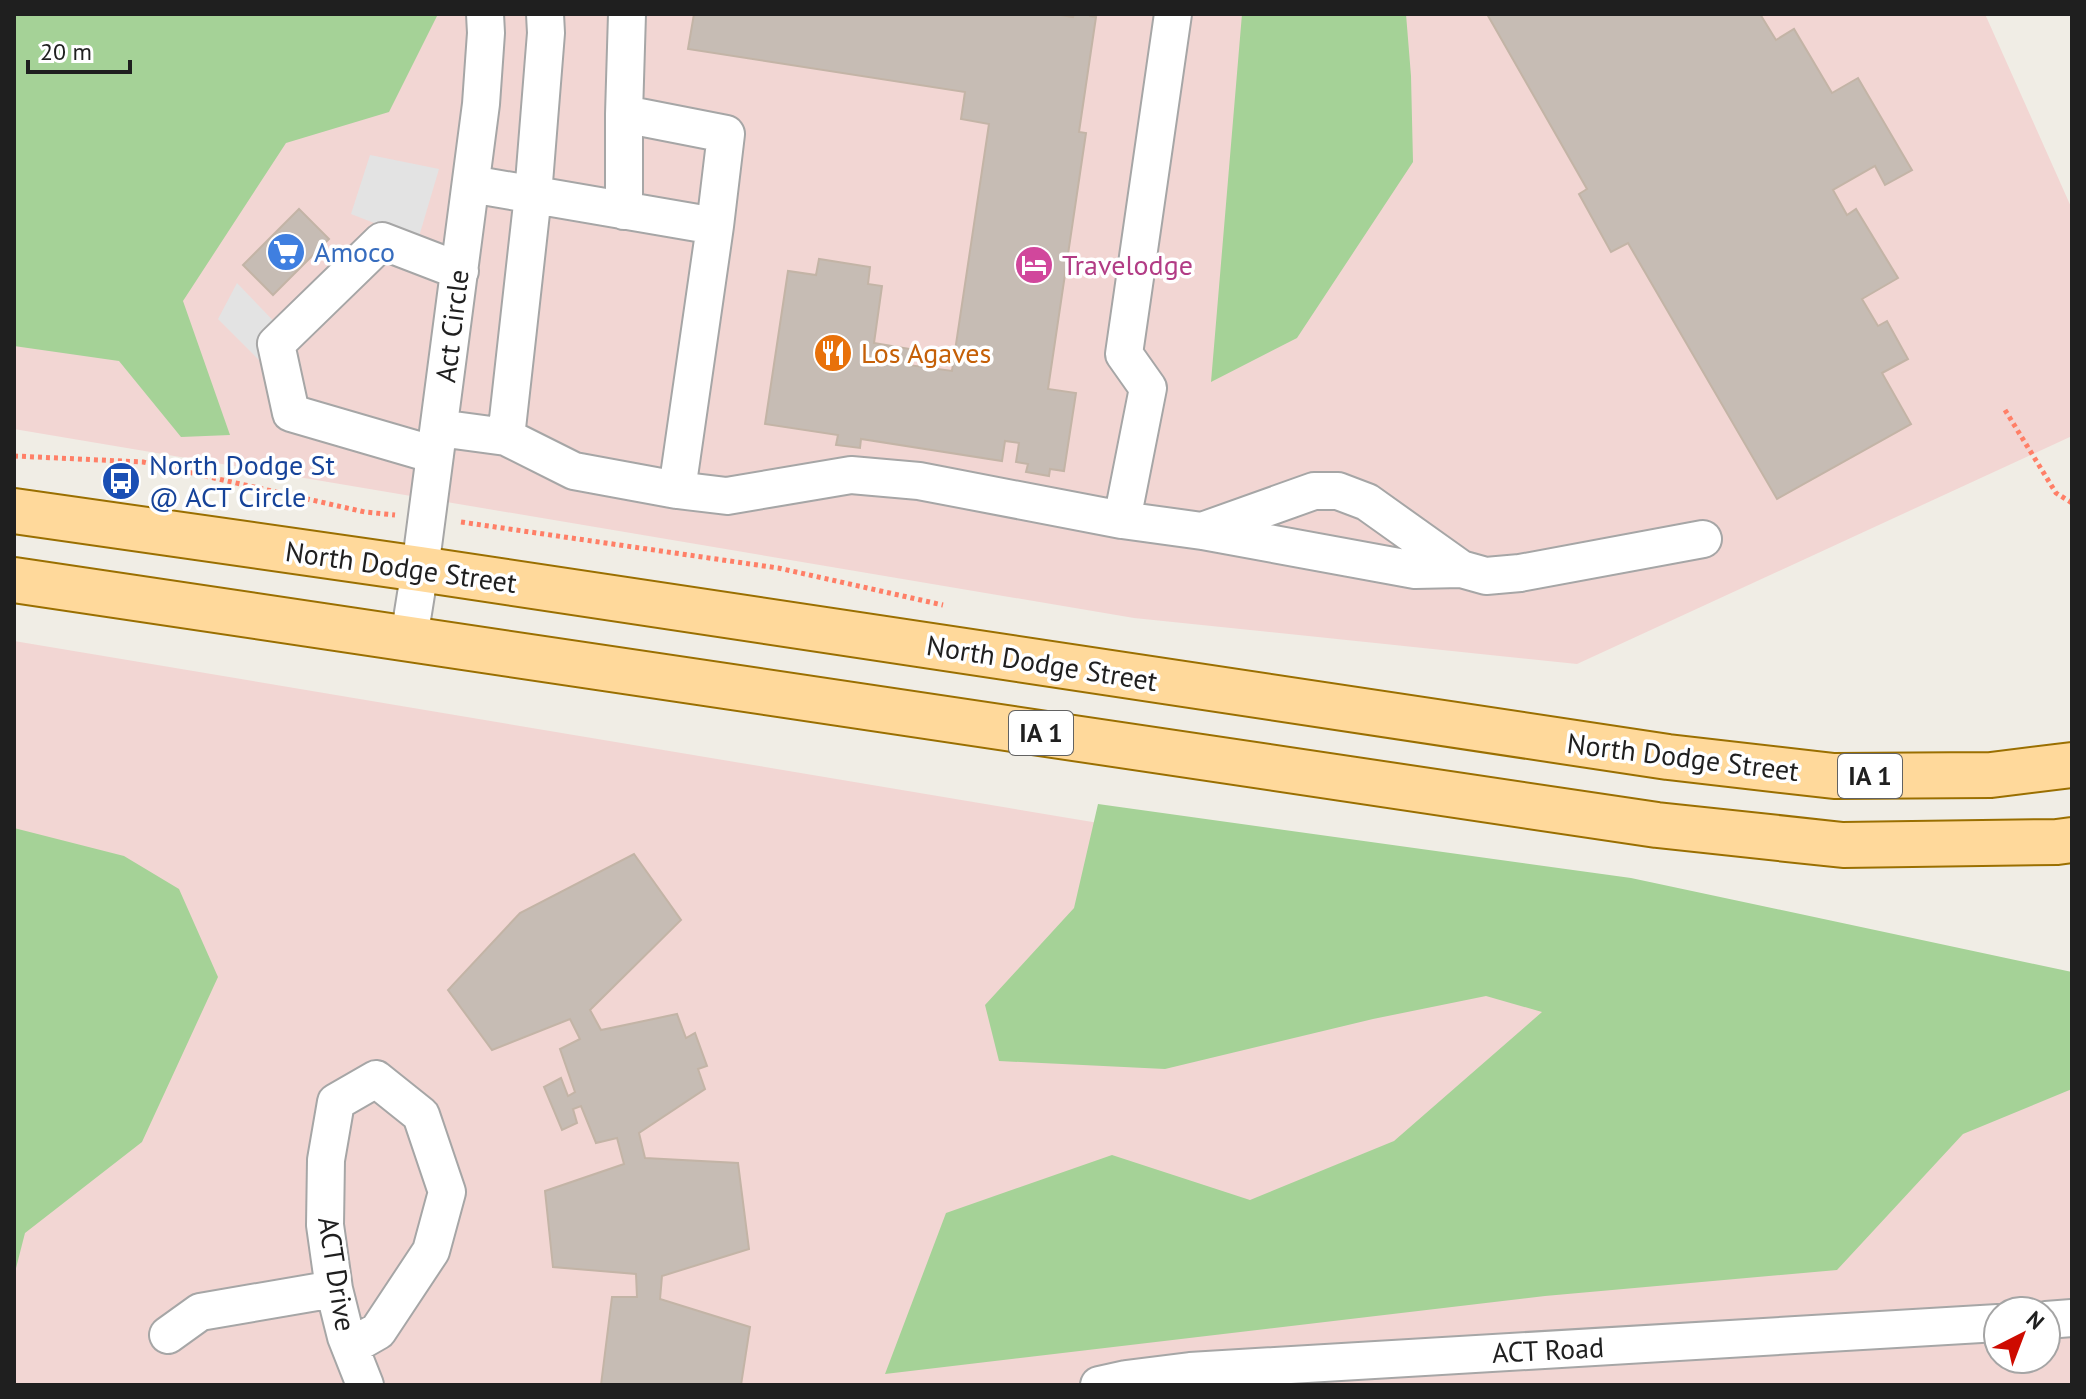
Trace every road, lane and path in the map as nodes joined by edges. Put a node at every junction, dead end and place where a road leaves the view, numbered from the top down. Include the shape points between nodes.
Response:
1 (485, 14) edge
2 (545, 14) edge
3 (627, 14) edge
4 (1173, 14) edge
5 (624, 114) junction
6 (471, 184) junction
7 (533, 195) junction
8 (624, 211) junction
9 (715, 226) junction
10 (460, 271) junction
11 (2005, 410) dead end
12 (506, 437) junction
13 (437, 442) junction
14 (14, 456) edge
15 (677, 490) junction
16 (2072, 503) edge
17 (14, 511) edge
18 (427, 517) junction
19 (1122, 520) junction
20 (1202, 531) junction
21 (1703, 539) dead end
22 (420, 569) junction
23 (1461, 569) junction
24 (14, 580) edge
25 (951, 607) dead end
26 (409, 638) junction
27 (2072, 765) edge
28 (2072, 840) edge
29 (334, 1289) junction
30 (1982, 1324) edge
31 (168, 1335) dead end
32 (350, 1347) junction
33 (365, 1385) edge
34 (1099, 1385) edge

1 - 6 street, Act Circle
2 - 7 street
3 - 5 street
4 - 19 street via 1124,354 1148,388
5 - 8 street
5 - 9 street via 726,134
6 - 7 street
6 - 10 street, Act Circle
7 - 8 street
7 - 12 street
8 - 9 street
9 - 15 street
10 - 13 street, Act Circle
10 - 13 street via 382,241 276,344 291,413
11 - 16 path via 2056,493
12 - 13 street
12 - 15 street via 574,471
13 - 18 street, Act Circle
14 - 18 path via 143,462 365,512
15 - 19 street via 727,496 851,475 919,481
17 - 22 main road, North Dodge Street / IA 1
18 - 22 street, Act Circle
18 - 25 path via 778,568
19 - 20 street
20 - 23 street via 1415,570
20 - 23 street via 1314,491 1338,491 1367,502
21 - 23 street via 1520,573 1486,576
22 - 26 street, Act Circle
22 - 27 main road, North Dodge Street / IA 1 via 1668,757 1834,776 1991,775
24 - 26 main road, IA 1
26 - 28 main road, IA 1 via 1657,825 1843,845
29 - 31 street via 200,1312
29 - 32 street, ACT Drive
29 - 32 street, ACT Drive via 325,1225 326,1160 336,1102 376,1079 421,1115 447,1192 431,1251 378,1331
30 - 34 street, ACT Road via 1190,1371
32 - 33 street, ACT Drive

